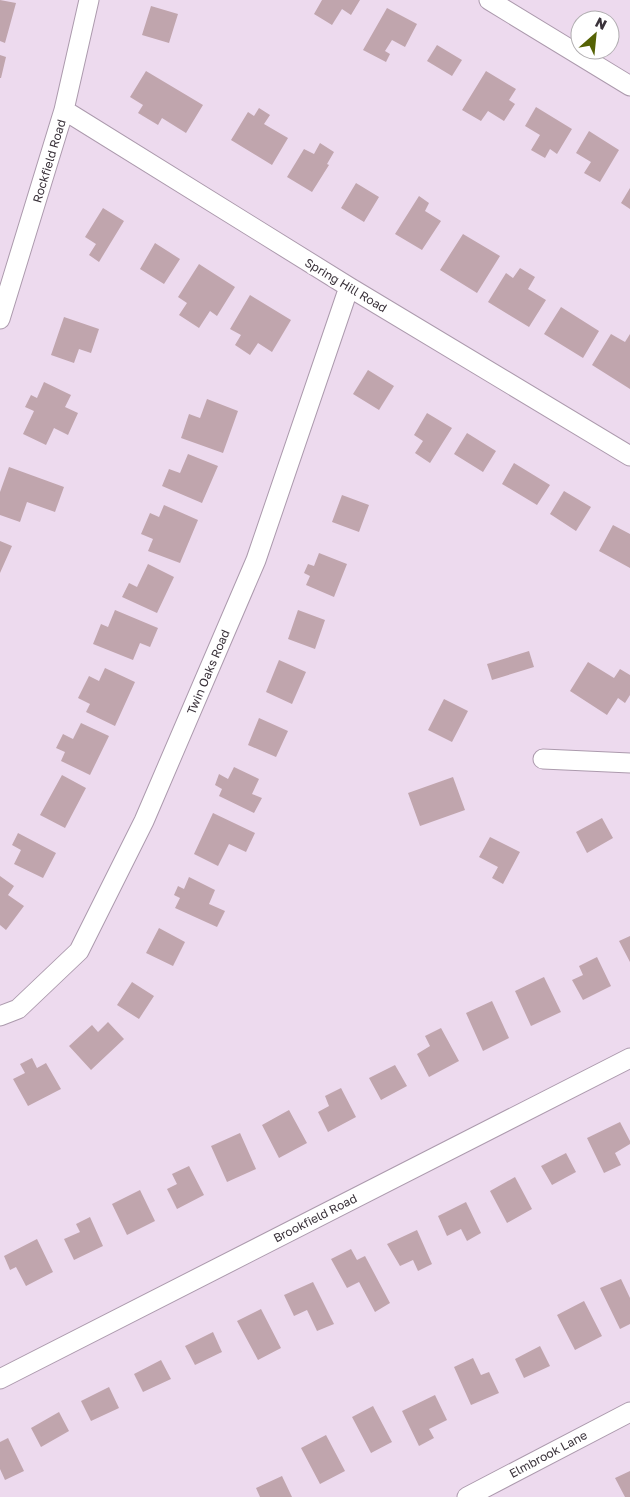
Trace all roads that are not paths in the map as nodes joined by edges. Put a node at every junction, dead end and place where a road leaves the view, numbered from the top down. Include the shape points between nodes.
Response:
1 (89, 0) edge
2 (490, 0) edge
3 (630, 86) edge
4 (64, 110) junction
5 (349, 287) junction
6 (0, 319) edge
7 (630, 456) edge
8 (543, 759) dead end
9 (630, 764) edge
10 (0, 1016) edge
11 (630, 1058) edge
12 (0, 1379) edge
13 (630, 1412) edge
14 (467, 1497) edge

1 - 4 street, Rockfield Road
2 - 3 street
4 - 5 street, Spring Hill Road
4 - 6 street, Rockfield Road
5 - 7 street, Spring Hill Road
5 - 10 street, Twin Oaks Road via 256,560 144,821 79,951 18,1010
8 - 9 street
11 - 12 street, Brookfield Road
13 - 14 street, Elmbrook Lane

